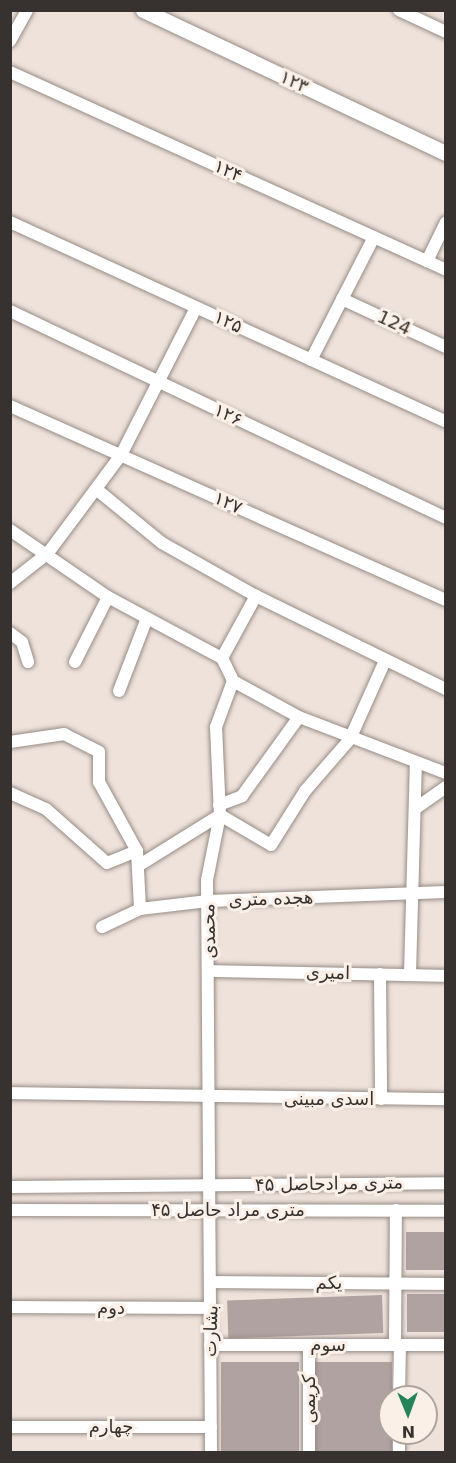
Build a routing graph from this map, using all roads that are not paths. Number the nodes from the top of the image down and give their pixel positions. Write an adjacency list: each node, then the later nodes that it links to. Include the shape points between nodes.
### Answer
1 (27, 10): 5 (street)
2 (143, 10): 7 (main road, ۱۲۳)
3 (399, 10): 4 (street)
4 (446, 32)
5 (10, 41)
6 (10, 72): 10 (street, ۱۲۴)
7 (446, 153)
8 (10, 222): 14 (street, ۱۲۵)
9 (446, 222): 11 (street)
10 (374, 237): 11 (street, ۱۲۴); 13 (street)
11 (427, 261): 12 (street, ۱۲۴)
12 (446, 270)
13 (342, 299): 16 (street, 124); 17 (street)
14 (196, 308): 17 (street, ۱۲۵); 18 (street)
15 (10, 311): 18 (street, ۱۲۶)
16 (446, 347)
17 (311, 360): 20 (street, ۱۲۵)
18 (160, 382): 21 (street); 23 (street, ۱۲۶)
19 (10, 406): 21 (street, ۱۲۷)
20 (446, 422)
21 (121, 455): 22 (street); 29 (street, ۱۲۷)
22 (96, 489): 25 (street); 27 (street, via 162,543)
23 (446, 518)
24 (10, 530): 25 (street)
25 (48, 552): 26 (street); 28 (street)
26 (10, 583)
27 (256, 596): 32 (street); 35 (street)
28 (108, 597): 30 (street); 34 (street)
29 (446, 600)
30 (147, 618): 32 (street); 38 (street)
31 (10, 633): 33 (street, via 22,642)
32 (222, 658): 36 (street)
33 (28, 662)
34 (75, 662)
35 (384, 663): 37 (street); 40 (street)
36 (233, 681): 39 (street); 47 (street, محمدی, via 216,727)
37 (446, 688)
38 (119, 691)
39 (299, 717): 40 (street); 47 (street, via 242,796)
40 (350, 739): 42 (street); 47 (street, via 305,791 271,844)
41 (10, 742): 48 (street, via 64,734 99,752 99,783)
42 (416, 763): 43 (street); 46 (street)
43 (446, 772)
44 (446, 788): 46 (street)
45 (10, 793): 48 (street, via 46,808 107,863)
46 (416, 808): 51 (street)
47 (219, 810): 49 (street); 52 (street, محمدی)
48 (137, 851): 49 (street)
49 (138, 866): 53 (street)
50 (446, 892): 51 (street, هجده متری)
51 (410, 893): 52 (street, هجده متری); 57 (street)
52 (208, 902): 53 (street, هجده متری); 55 (street, محمدی)
53 (140, 909): 54 (street, هجده متری)
54 (102, 927)
55 (210, 971): 56 (street, امیری); 62 (street, محمدی)
56 (380, 974): 57 (street, امیری); 60 (street)
57 (410, 974): 58 (street, امیری)
58 (446, 976)
59 (10, 1093): 62 (street, اسدی مبینی)
60 (381, 1099): 61 (street, اسدی مبینی); 62 (street, اسدی مبینی)
61 (446, 1099)
62 (212, 1100): 64 (street, محمدی)
63 (446, 1183): 64 (street, ۴۵ متری مرادحاصل)
64 (213, 1185): 65 (street, ۴۵ متری مراد حاصل); 67 (street, بشارت)
65 (10, 1187)
66 (10, 1210): 67 (street, ۴۵ متری مراد حاصل)
67 (213, 1210): 68 (street, ۴۵ متری مراد حاصل); 70 (street, بشارت)
68 (396, 1210): 69 (street, ۴۵ متری مراد حاصل); 71 (street)
69 (446, 1211)
70 (213, 1282): 71 (street, یکم); 74 (street, بشارت)
71 (395, 1284): 72 (street, یکم); 77 (street)
72 (446, 1284)
73 (10, 1308): 74 (street, دوم)
74 (212, 1308): 75 (street, بشارت)
75 (210, 1345): 76 (street, سوم); 81 (street, بشارت)
76 (309, 1345): 77 (street, سوم); 83 (street, کریمی)
77 (397, 1345): 78 (street, سوم); 79 (street)
78 (446, 1345)
79 (399, 1385)
80 (10, 1427): 81 (street, چهارم)
81 (211, 1427): 82 (street, بشارت)
82 (211, 1452)
83 (309, 1452)

